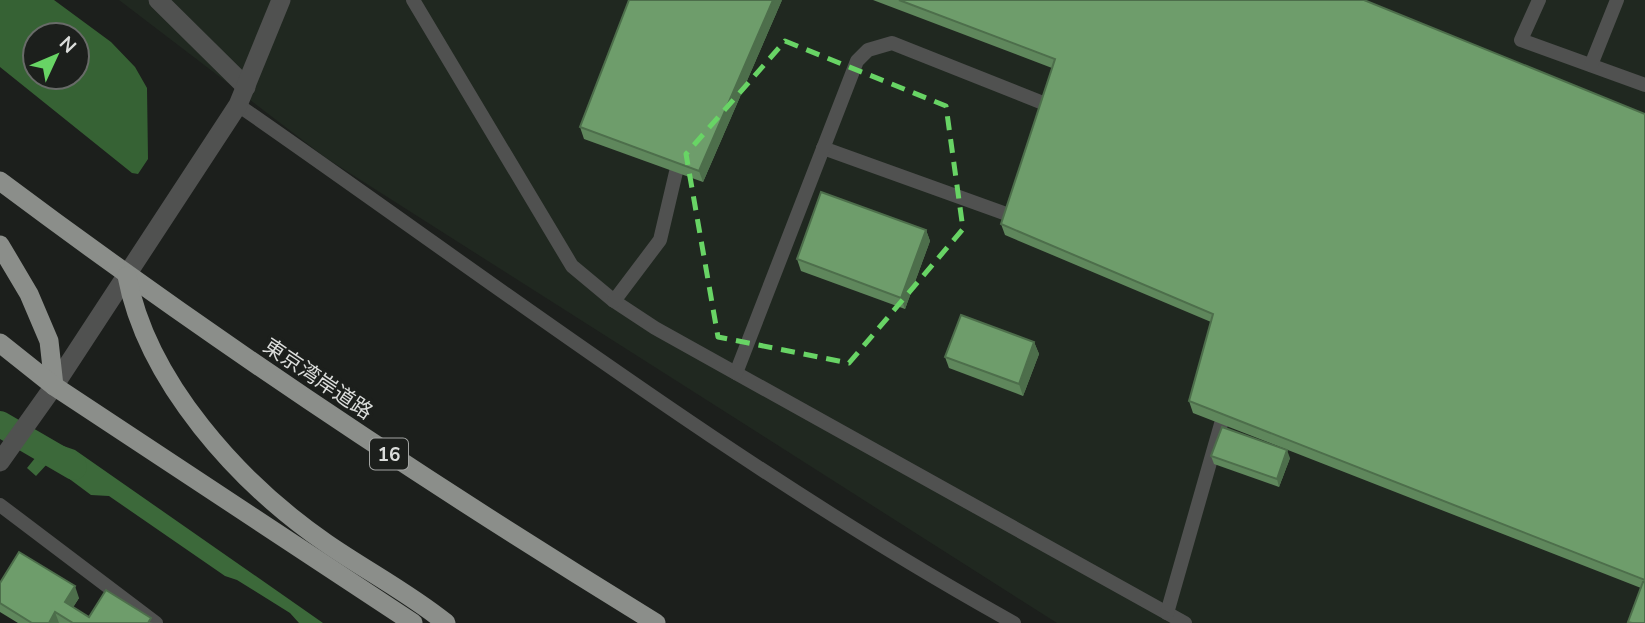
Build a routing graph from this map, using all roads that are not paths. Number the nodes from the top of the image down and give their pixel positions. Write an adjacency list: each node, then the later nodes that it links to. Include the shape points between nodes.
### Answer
1 (158, 0): 8 (street)
2 (281, 0): 8 (street)
3 (413, 0): 17 (lane, via 572,267)
4 (1539, 0): 6 (lane, via 1521,40)
5 (1617, 0): 6 (lane)
6 (1591, 65): 7 (lane)
7 (1645, 85)
8 (246, 87): 10 (street)
9 (1048, 105): 11 (lane, via 892,43 879,45 857,61)
10 (238, 106): 16 (street); 29 (lane, via 732,448)
11 (823, 148): 14 (lane); 19 (lane)
12 (676, 172): 17 (lane, via 660,240)
13 (0, 180): 16 (highway, 東京湾岸道路 / 16)
14 (1012, 216)
15 (0, 245): 20 (highway, via 50,341)
16 (127, 276): 20 (street); 27 (highway, via 132,304 156,359 236,466 303,526); 28 (highway, 東京湾岸道路 / 16, via 415,471)
17 (614, 301): 19 (lane)
18 (0, 343): 20 (highway)
19 (736, 373): 24 (lane)
20 (54, 386): 22 (street); 26 (highway)
21 (1221, 424): 24 (lane)
22 (0, 462)
23 (0, 505): 25 (lane)
24 (1167, 613): 30 (lane)
25 (156, 623)
26 (413, 623)
27 (446, 623)
28 (656, 623)
29 (1014, 623)
30 (1185, 623)

